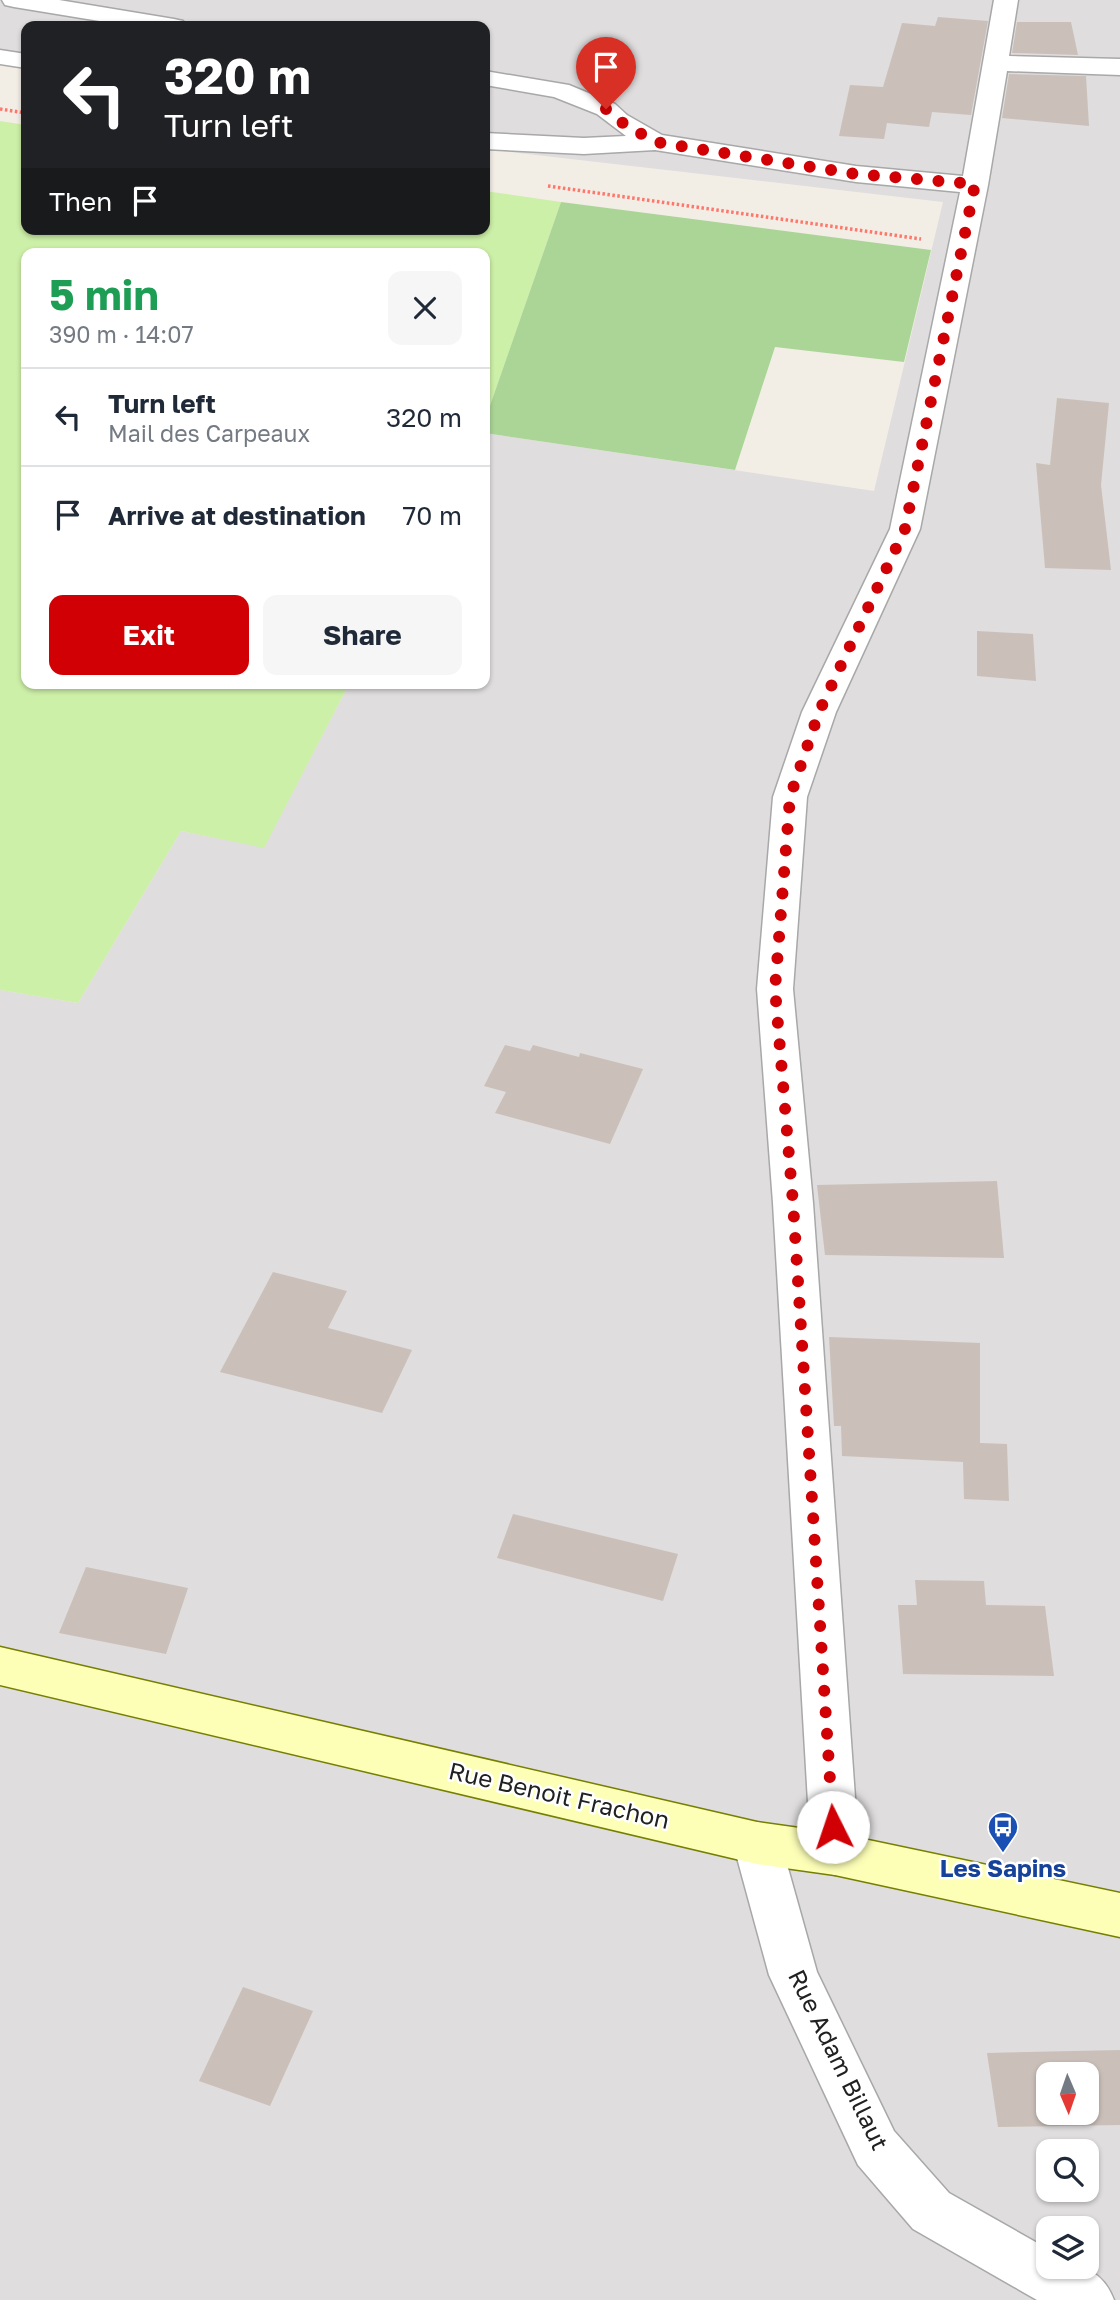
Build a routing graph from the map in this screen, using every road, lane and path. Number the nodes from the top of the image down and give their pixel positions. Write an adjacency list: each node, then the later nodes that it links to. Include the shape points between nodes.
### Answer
1 (13, 0): 4 (street)
2 (166, 0): 5 (street)
3 (1006, 0): 8 (street)
4 (128, 21)
5 (147, 21)
6 (0, 57): 7 (street)
7 (21, 60)
8 (996, 62): 9 (street); 15 (street)
9 (1120, 68)
10 (490, 79): 14 (street, via 560,90 606,109)
11 (0, 109): 12 (path)
12 (21, 112)
13 (490, 141): 14 (street, via 584,146)
14 (655, 142): 15 (street, via 856,174)
15 (975, 184): 17 (street)
16 (538, 185): 17 (path)
17 (962, 245): 20 (street, via 905,529 819,712 790,797 775,989)
18 (0, 1666): 19 (main road, Rue Benoit Frachon)
19 (757, 1843): 20 (main road, Rue Benoit Frachon); 22 (street, Rue Adam Billaut, via 793,1975 877,2148 931,2211)
20 (835, 1854): 21 (main road, Rue Benoit Frachon)
21 (1120, 1915)
22 (1088, 2300)

